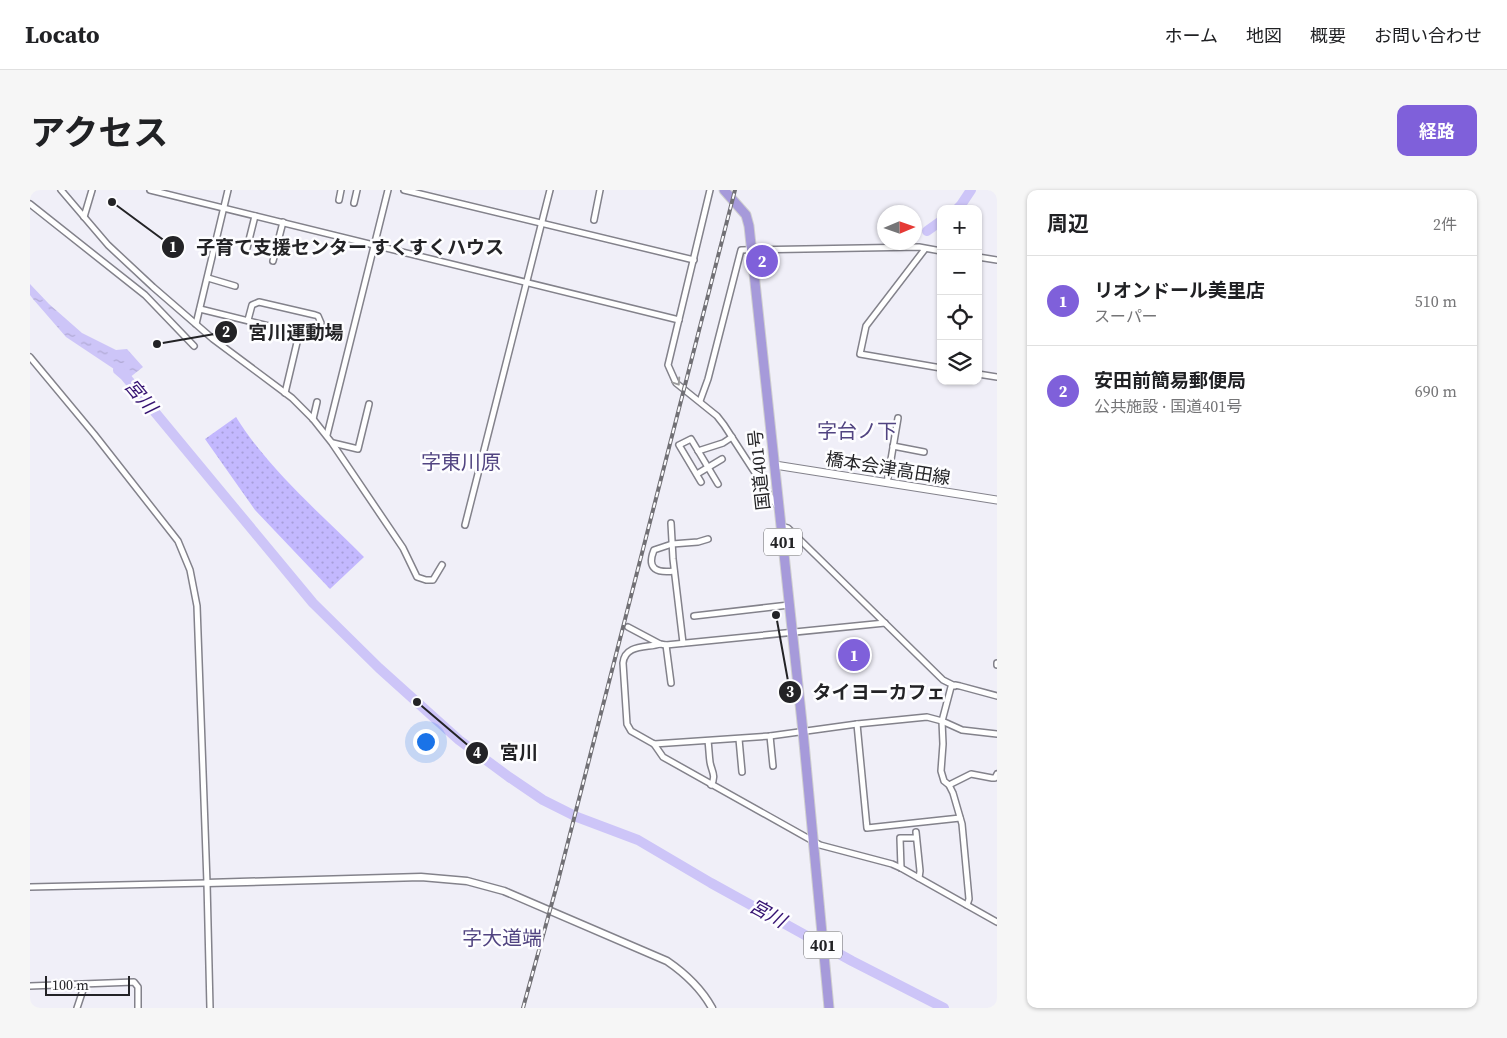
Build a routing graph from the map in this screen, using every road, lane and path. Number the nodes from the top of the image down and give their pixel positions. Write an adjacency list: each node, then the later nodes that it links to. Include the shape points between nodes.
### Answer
1 (61, 190): 18 (street)
2 (92, 190): 18 (street)
3 (150, 190): 16 (street)
4 (228, 190): 16 (street)
5 (341, 190): 13 (street)
6 (357, 190): 14 (street)
7 (388, 190): 22 (street)
8 (404, 190): 21 (street)
9 (550, 190): 21 (street)
10 (600, 190): 19 (street)
11 (710, 190): 29 (street)
12 (724, 190): 24 (highway, 国道401号 / 401, via 748,220)
13 (339, 200)
14 (354, 203)
15 (30, 204): 39 (street, via 145,295)
16 (224, 208): 17 (street); 31 (street)
17 (255, 216): 20 (street); 23 (street)
18 (84, 218): 37 (street, via 122,259)
19 (594, 220)
20 (284, 222): 22 (street); 28 (street)
21 (542, 224): 29 (street); 32 (street)
22 (374, 245): 32 (street); 50 (street)
23 (248, 248)
24 (751, 249): 25 (street); 45 (street, via 740,252); 57 (highway, 国道401号 / 401)
25 (925, 249): 26 (street); 41 (street, via 866,326 860,354)
26 (937, 250)
27 (982, 258): 30 (street)
28 (274, 260)
29 (694, 260): 36 (street)
30 (997, 260)
31 (208, 278): 33 (street); 34 (street)
32 (527, 282): 36 (street); 66 (street)
33 (236, 286)
34 (200, 309): 35 (street); 37 (street)
35 (248, 320): 38 (street); 38 (street, via 252,305 259,302 318,316 321,323 318,338)
36 (679, 320): 45 (street, one-way to 45, via 668,365 676,383)
37 (196, 324): 44 (street)
38 (299, 334): 44 (street)
39 (194, 346)
40 (30, 357): 99 (street, via 178,541 190,570 197,606)
41 (937, 367)
42 (982, 375): 43 (street)
43 (997, 378)
44 (285, 393): 49 (street)
45 (700, 401): 51 (street)
46 (317, 402): 49 (street)
47 (369, 404): 52 (street, via 358,449)
48 (898, 418): 53 (street)
49 (313, 419): 50 (street)
50 (327, 435): 52 (street)
51 (732, 437): 54 (street); 64 (street)
52 (332, 443): 70 (street, via 403,548 418,576 434,580)
53 (893, 446): 55 (street); 61 (street)
54 (698, 451): 58 (street); 59 (street, via 691,439 679,445)
55 (924, 452)
56 (722, 459): 58 (street)
57 (775, 465): 61 (main road, 橋本会津高田線); 64 (highway, 国道401号 / 401)
58 (708, 468): 59 (street); 62 (street)
59 (697, 474): 60 (street)
60 (701, 482)
61 (887, 483): 63 (main road, 橋本会津高田線)
62 (718, 484)
63 (997, 500)
64 (779, 506): 67 (highway, 国道401号 / 401)
65 (670, 523): 69 (street)
66 (466, 525)
67 (781, 526): 72 (highway, 国道401号 / 401); 74 (street, via 788,528)
68 (708, 539): 69 (street)
69 (672, 544): 71 (street); 71 (street, via 654,550 652,555 657,571)
70 (442, 565)
71 (674, 571): 77 (street)
72 (789, 605): 73 (street); 76 (highway, 国道401号 / 401)
73 (694, 616)
74 (885, 623): 76 (street); 80 (street, via 943,680)
75 (628, 628): 78 (street)
76 (792, 633): 77 (street); 84 (highway, 国道401号 / 401)
77 (683, 643): 78 (street)
78 (664, 644): 79 (street); 89 (street, via 634,648 625,656 623,663 627,724 632,731)
79 (671, 683)
80 (954, 686): 81 (street); 82 (street, via 951,687)
81 (997, 696)
82 (942, 721): 83 (street, via 927,717); 85 (street, via 962,730); 94 (street, via 941,771 944,781)
83 (857, 724): 84 (street); 95 (street, via 867,828)
84 (802, 732): 86 (street); 96 (highway, 国道401号 / 401)
85 (997, 734)
86 (770, 736): 87 (street); 90 (street)
87 (740, 739): 88 (street); 91 (street)
88 (708, 741): 89 (street); 93 (street, via 710,765 714,772)
89 (654, 744): 93 (street, via 663,757)
90 (773, 766)
91 (742, 772)
92 (997, 774): 94 (street, via 995,778 971,774)
93 (711, 785): 96 (street)
94 (950, 785): 95 (street)
95 (960, 818): 101 (street)
96 (813, 841): 97 (street); 109 (highway, 国道401号 / 401)
97 (902, 868): 98 (street); 98 (street, via 900,838 916,835)
98 (919, 878): 101 (street)
99 (207, 883): 100 (street); 107 (street); 108 (street, via 421,877 467,881 504,891 666,961 695,983)
100 (30, 888)
101 (967, 905): 102 (street)
102 (997, 922)
103 (85, 984): 104 (street); 105 (street); 106 (street, via 134,982 138,987)
104 (30, 986)
105 (77, 1008)
106 (138, 1008)
107 (210, 1008)
108 (712, 1008)
109 (829, 1008)

